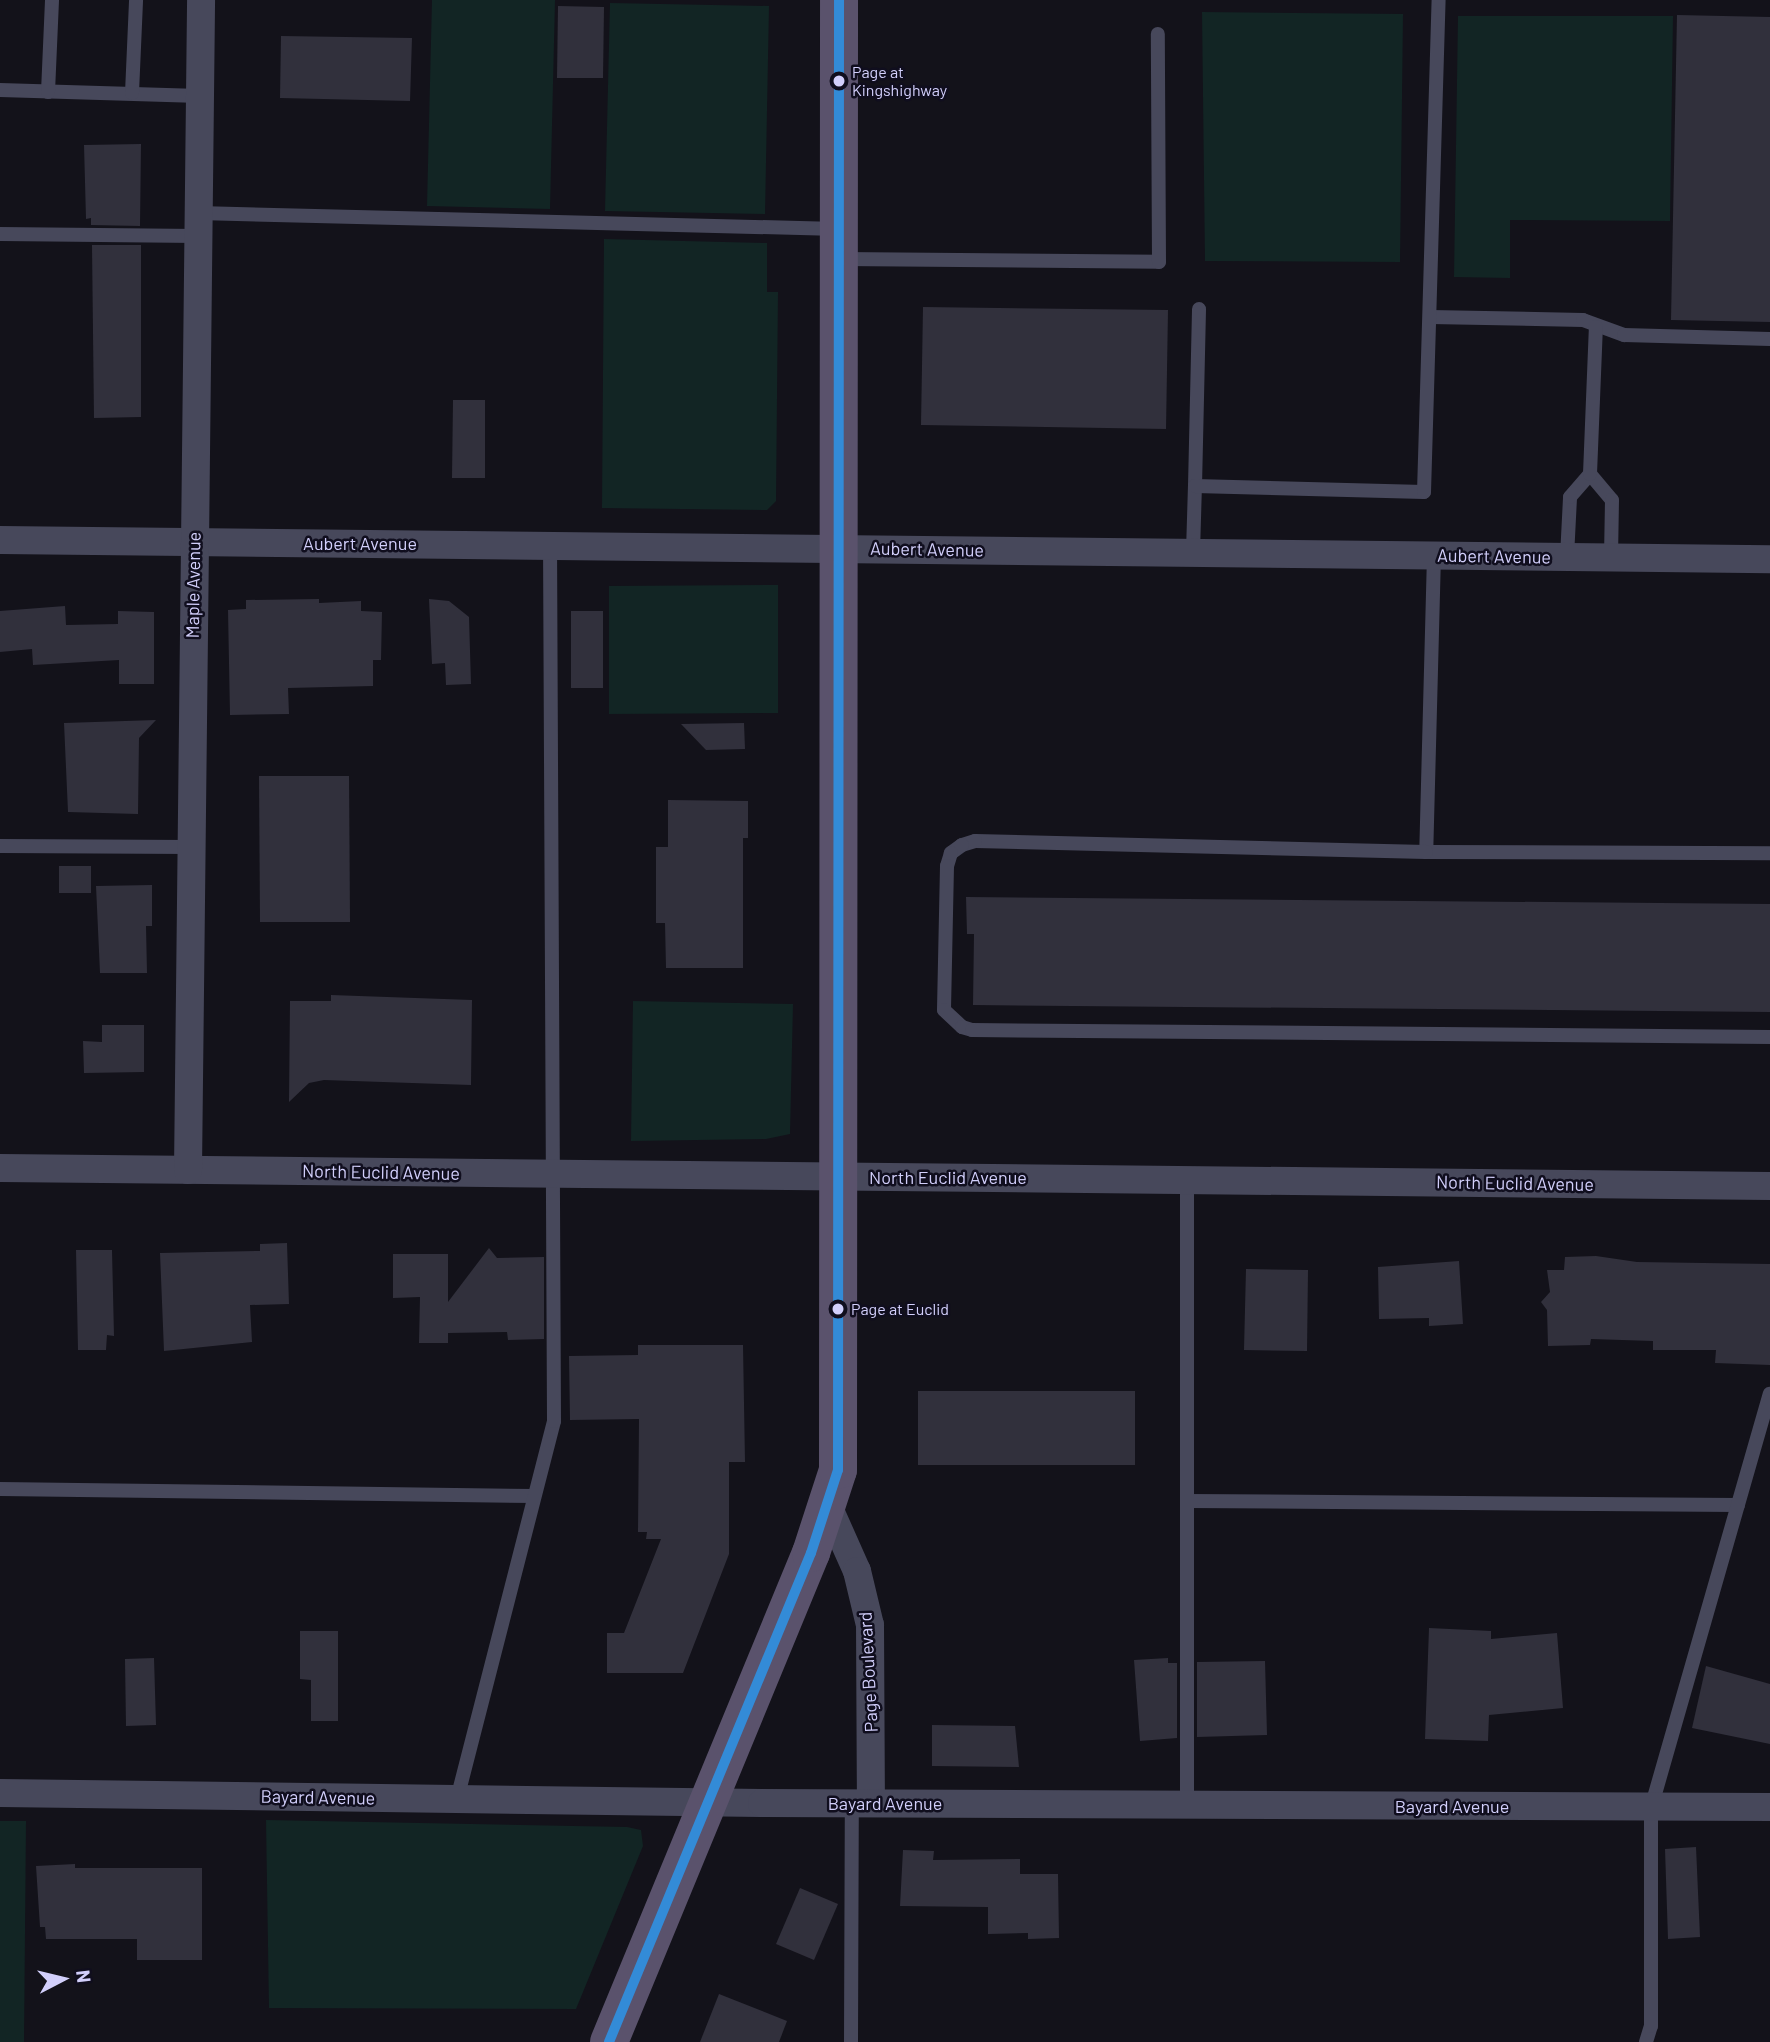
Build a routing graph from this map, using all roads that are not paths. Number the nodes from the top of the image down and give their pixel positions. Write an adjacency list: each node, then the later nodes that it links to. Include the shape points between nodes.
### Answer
1 (52, 0): 8 (lane)
2 (136, 0): 9 (lane)
3 (201, 0): 10 (street, Maple Avenue)
4 (839, 0): 13 (main road)
5 (1439, 0): 15 (lane)
6 (1158, 34): 13 (lane, via 1159,262)
7 (0, 90): 8 (lane)
8 (48, 92): 9 (lane)
9 (132, 93): 10 (lane)
10 (200, 96): 11 (street, Maple Avenue)
11 (198, 224): 12 (lane); 13 (lane); 21 (street, Maple Avenue)
12 (0, 234)
13 (839, 244): 23 (main road)
14 (1199, 309): 19 (lane)
15 (1430, 317): 16 (lane, via 1583,320); 19 (lane, via 1424,492)
16 (1596, 327): 17 (lane, via 1649,336); 18 (lane)
17 (1770, 339)
18 (1590, 474): 26 (lane, via 1570,497); 27 (lane, via 1612,500)
19 (1195, 486): 24 (lane)
20 (0, 540): 21 (street, Aubert Avenue)
21 (193, 543): 22 (street, Aubert Avenue); 30 (street, Maple Avenue)
22 (551, 544): 23 (street, Aubert Avenue); 36 (lane)
23 (840, 547): 24 (street, Aubert Avenue); 37 (main road)
24 (1193, 552): 25 (street, Aubert Avenue)
25 (1434, 555): 26 (street, Aubert Avenue); 31 (lane)
26 (1567, 557): 27 (street, Aubert Avenue)
27 (1611, 557): 28 (street, Aubert Avenue)
28 (1770, 559)
29 (0, 846): 30 (lane)
30 (191, 847): 35 (street, Maple Avenue)
31 (1426, 852): 32 (lane); 33 (lane, via 975,841 962,845 951,853 947,866 944,1010 972,1030)
32 (1770, 853)
33 (1770, 1037)
34 (0, 1168): 35 (street, North Euclid Avenue)
35 (188, 1170): 36 (street, North Euclid Avenue)
36 (552, 1174): 37 (street, North Euclid Avenue); 42 (lane, via 554,1421)
37 (840, 1177): 38 (street, North Euclid Avenue); 45 (main road, via 840,1431 838,1470)
38 (1188, 1180): 39 (street, North Euclid Avenue); 43 (lane)
39 (1770, 1186)
40 (1770, 1394): 44 (lane)
41 (0, 1489): 42 (lane)
42 (534, 1496): 47 (lane)
43 (1187, 1500): 44 (lane); 50 (lane)
44 (1738, 1505): 52 (lane)
45 (828, 1506): 48 (main road); 49 (street, Page Boulevard, via 857,1571 870,1625)
46 (0, 1793): 47 (street, Bayard Avenue)
47 (457, 1799): 48 (street, Bayard Avenue)
48 (708, 1801): 49 (street, Bayard Avenue); 53 (main road)
49 (862, 1803): 50 (street, Bayard Avenue); 54 (lane)
50 (1187, 1804): 52 (street, Bayard Avenue)
51 (1770, 1807): 52 (street, Bayard Avenue)
52 (1651, 1808): 55 (lane, via 1651,2026)
53 (609, 2042)
54 (851, 2042)
55 (1646, 2042)

